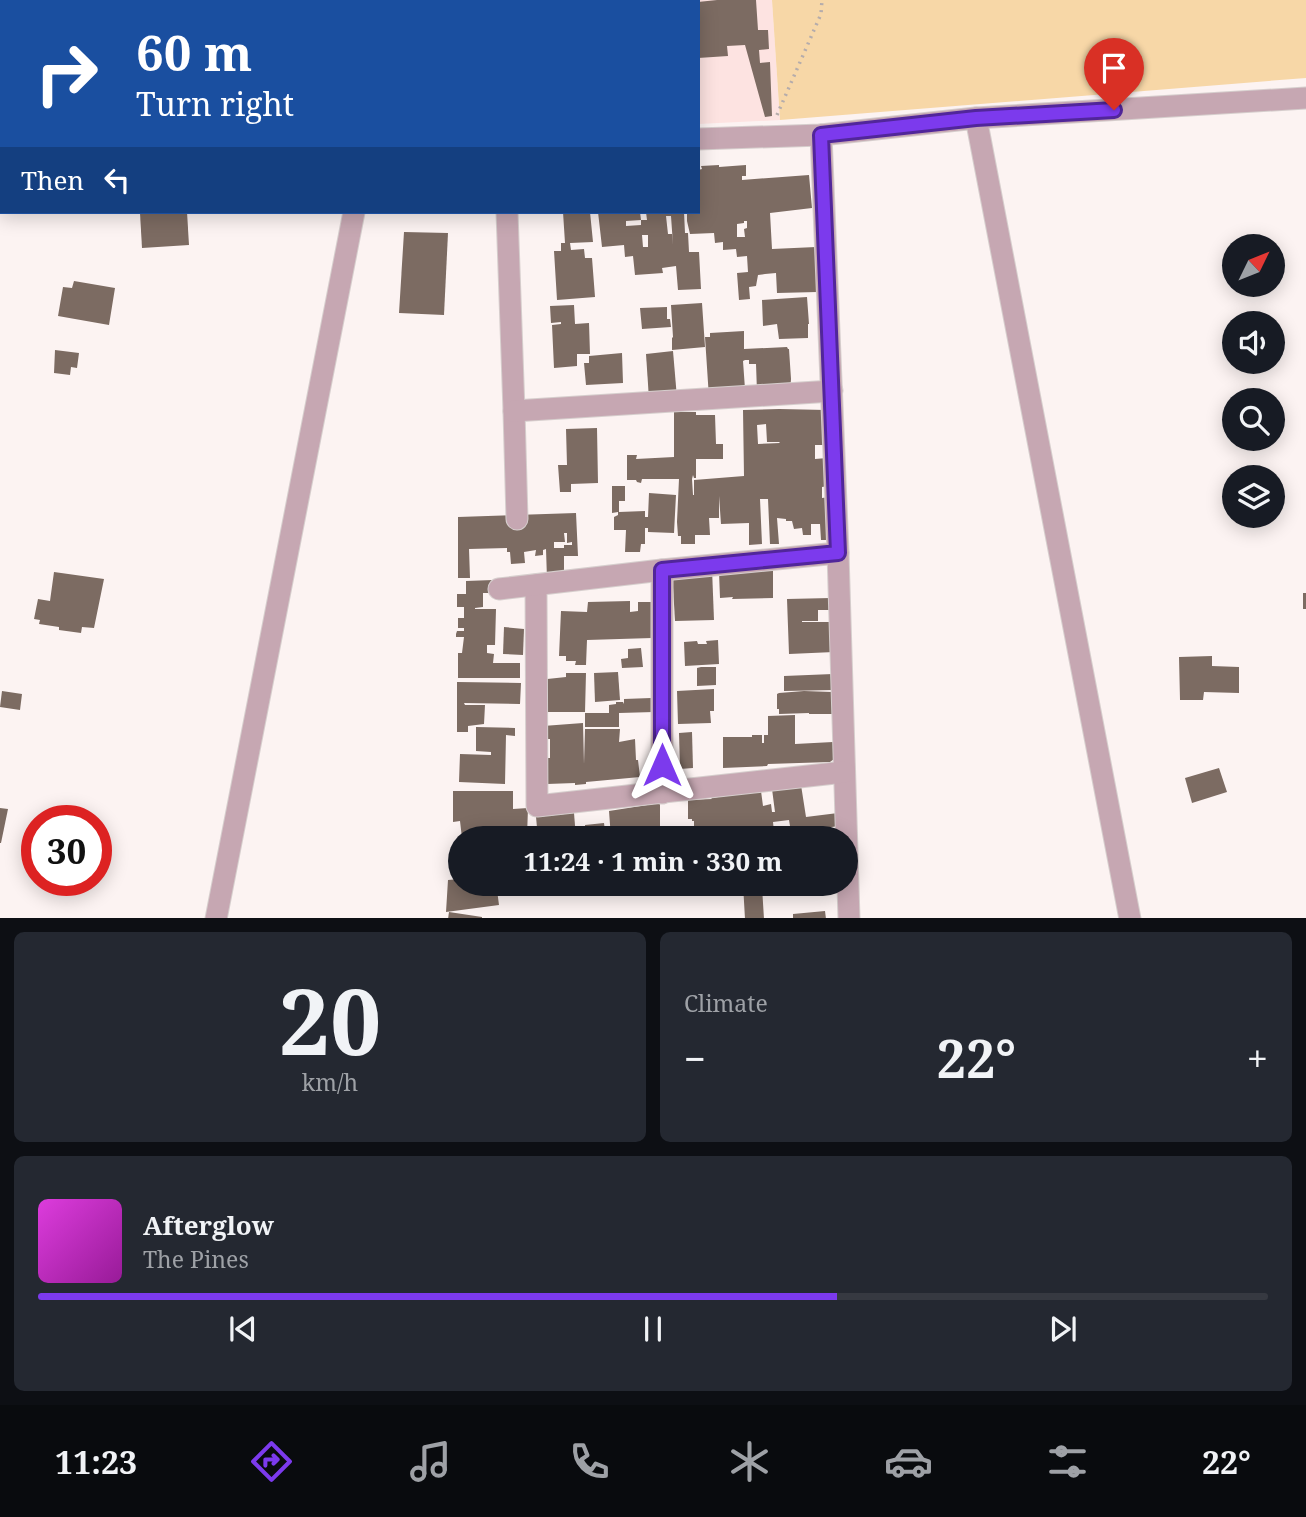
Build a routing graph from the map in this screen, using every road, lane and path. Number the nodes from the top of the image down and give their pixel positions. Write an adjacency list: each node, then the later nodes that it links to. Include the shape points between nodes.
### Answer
1 (822, 0): 5 (path, via 821,14)
2 (1306, 97): 3 (street)
3 (976, 118): 4 (street); 20 (street)
4 (821, 135): 5 (street); 9 (street)
5 (768, 137): 6 (street)
6 (700, 139)
7 (354, 214): 18 (street)
8 (507, 214): 10 (street)
9 (832, 391): 10 (street); 12 (street)
10 (514, 411): 11 (street)
11 (517, 519)
12 (838, 553): 13 (street); 16 (street)
13 (662, 570): 14 (street); 17 (street)
14 (536, 585): 15 (street); 17 (street, via 537,806)
15 (499, 590)
16 (844, 772): 17 (street); 19 (street)
17 (662, 793)
18 (216, 918)
19 (849, 918)
20 (1130, 918)

